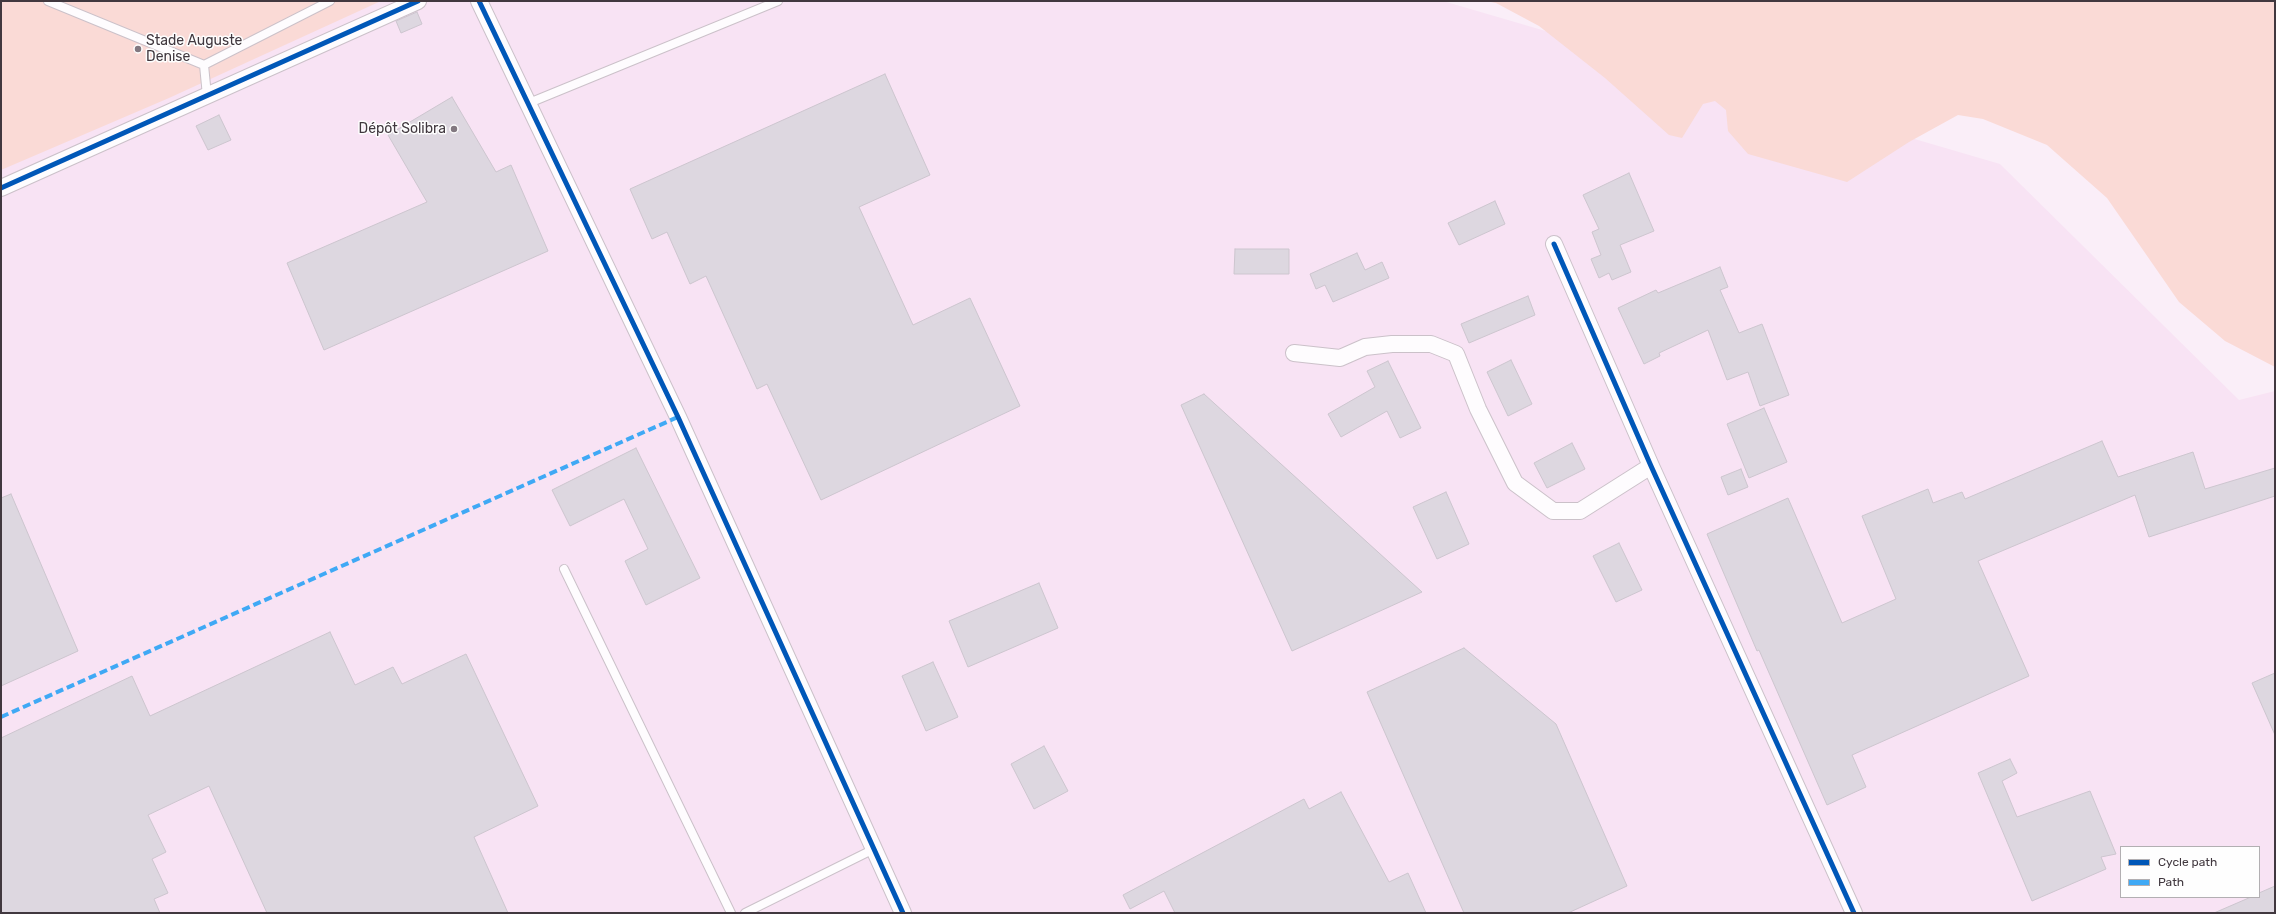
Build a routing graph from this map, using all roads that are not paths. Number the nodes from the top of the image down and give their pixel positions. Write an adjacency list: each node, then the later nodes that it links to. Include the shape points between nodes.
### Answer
1 (48, 1): 6 (lane)
2 (330, 1): 6 (lane)
3 (418, 1): 7 (street)
4 (479, 1): 8 (street)
5 (778, 1): 8 (lane)
6 (204, 65): 7 (lane)
7 (207, 96): 9 (street)
8 (529, 103): 14 (street, via 678,417)
9 (1, 188)
10 (1554, 244): 12 (street)
11 (1294, 353): 12 (street, via 1340,358 1365,347 1430,344 1456,354 1478,409 1515,483 1553,512 1580,511)
12 (1651, 466): 18 (street)
13 (564, 569): 15 (lane)
14 (874, 849): 16 (lane); 17 (street)
15 (731, 913)
16 (745, 913)
17 (903, 913)
18 (1854, 913)

